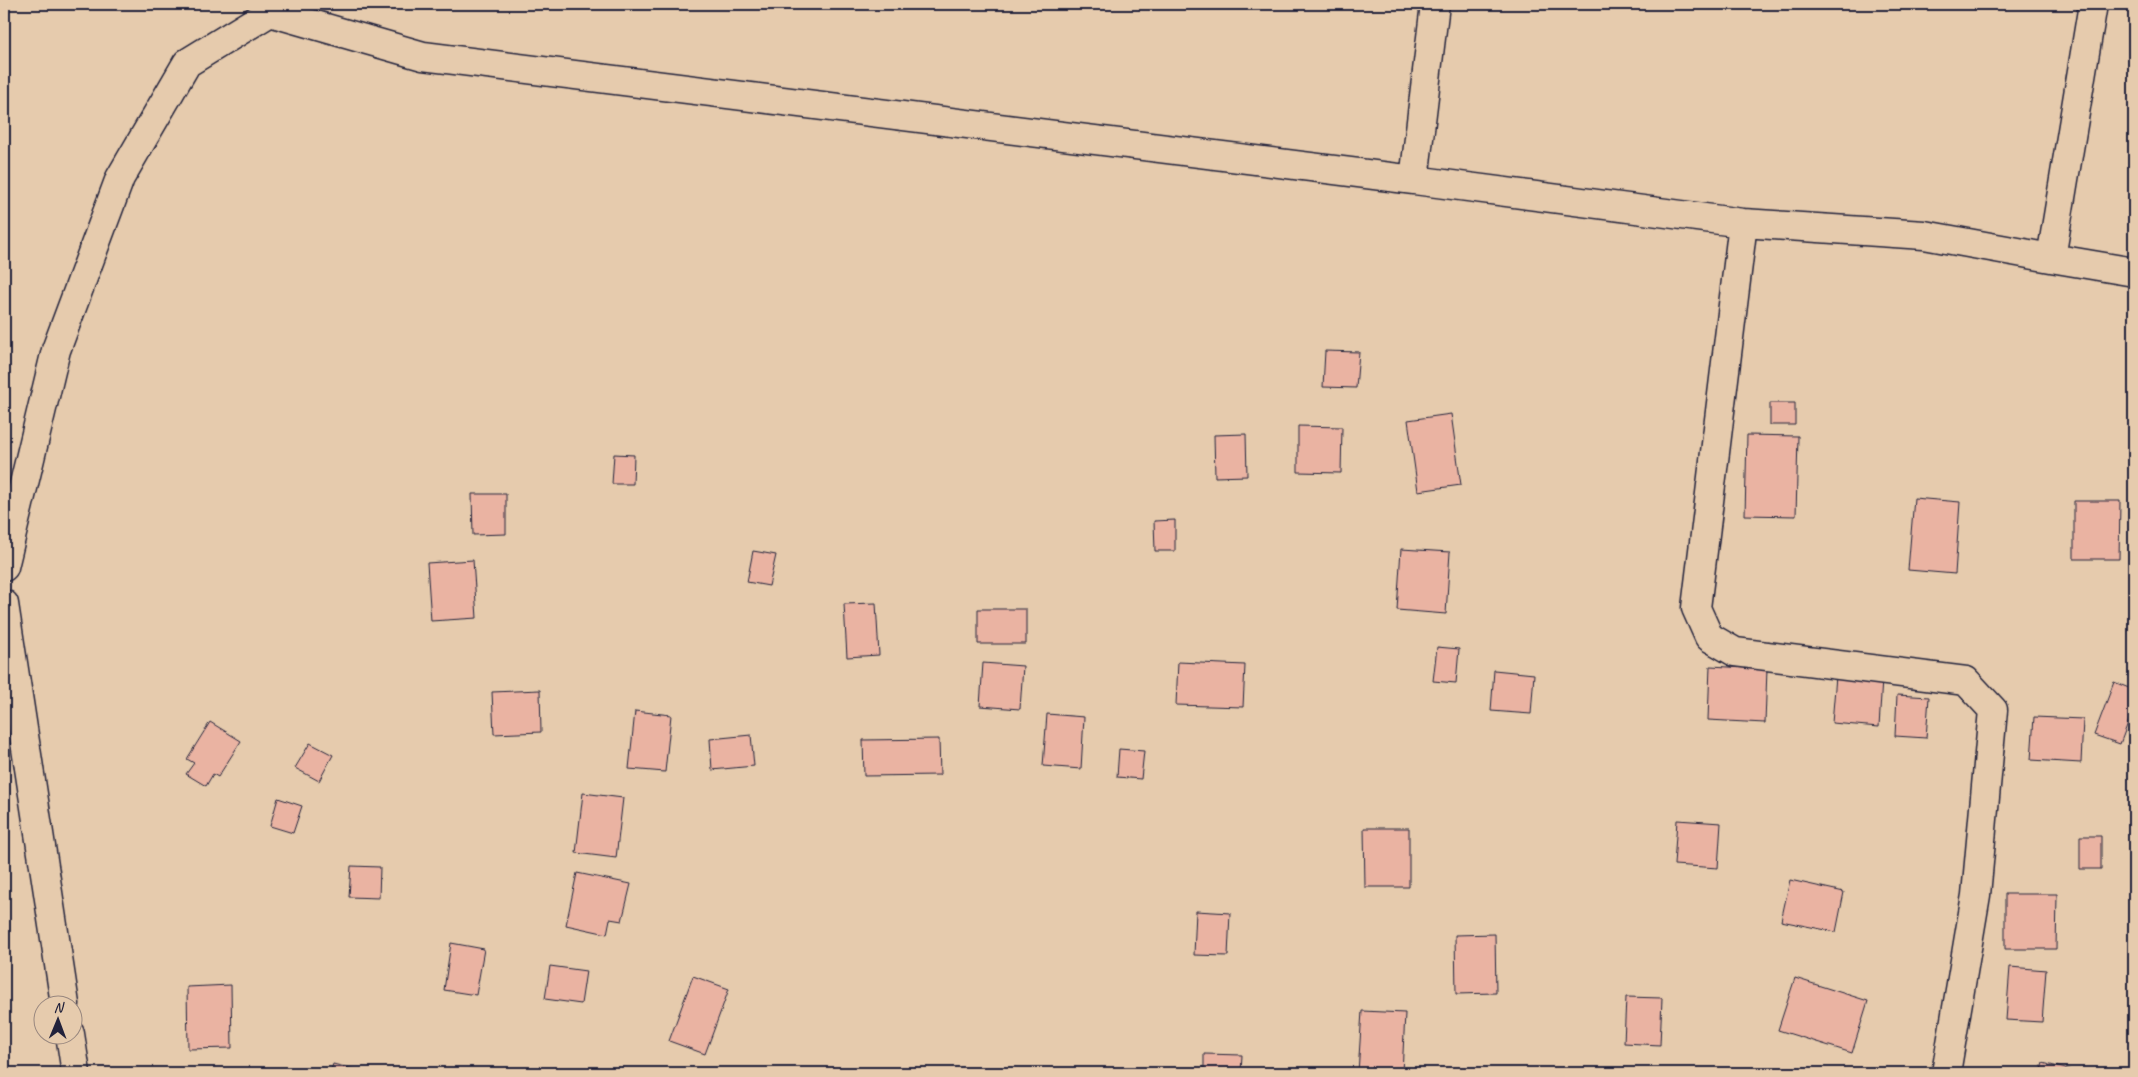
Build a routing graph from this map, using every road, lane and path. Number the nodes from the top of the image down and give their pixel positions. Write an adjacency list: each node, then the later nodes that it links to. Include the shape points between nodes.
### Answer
1 (1435, 4): 4 (street)
2 (2093, 4): 6 (street)
3 (270, 8): 4 (street, via 423,56); 8 (street, via 187,63 120,178 56,350)
4 (1414, 180): 5 (street)
5 (1743, 223): 6 (street, via 1924,235); 14 (street, via 1696,608 1710,637 1735,652 1966,681 1993,710 1976,895)
6 (2051, 258): 7 (street)
7 (2134, 272)
8 (8, 529): 9 (street)
9 (4, 567)
10 (4, 604): 11 (street)
11 (63, 994)
12 (72, 1044): 13 (street)
13 (76, 1073)
14 (1946, 1073)

